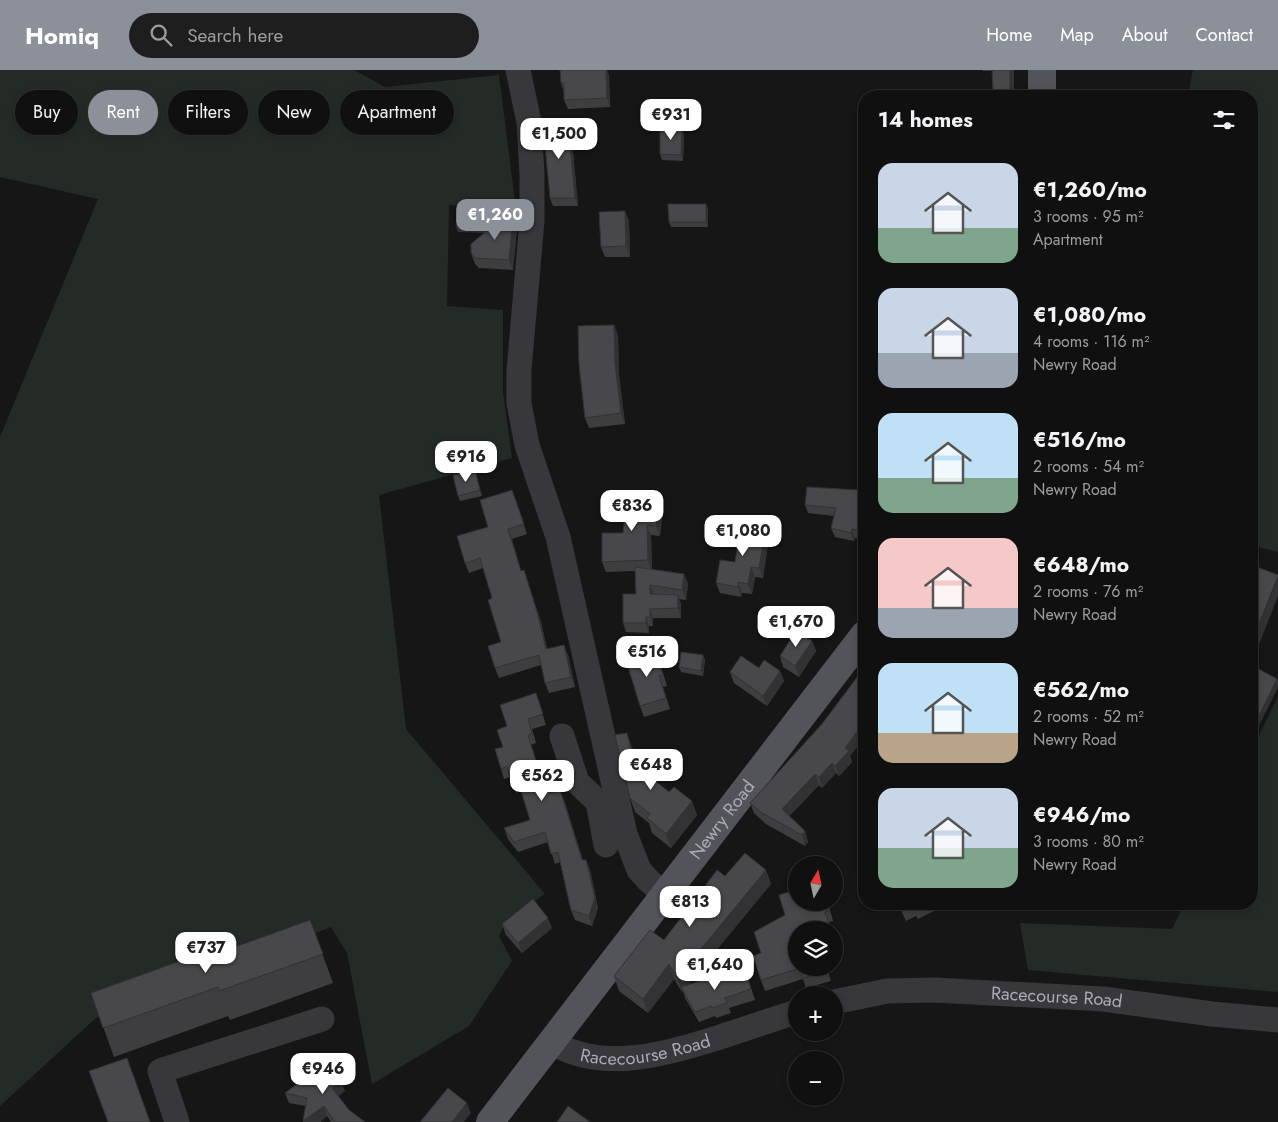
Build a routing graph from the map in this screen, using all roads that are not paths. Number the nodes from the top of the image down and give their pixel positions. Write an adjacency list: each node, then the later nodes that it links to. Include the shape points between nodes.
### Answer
1 (518, 70): 6 (street, via 529,122 532,174 532,221 519,403 527,445 558,537)
2 (1042, 70): 3 (main road)
3 (1042, 90)
4 (858, 644): 9 (main road, Newry Road)
5 (562, 736): 7 (street)
6 (609, 758): 7 (street); 9 (street, via 625,834 640,870)
7 (571, 765): 8 (street, via 577,782 598,802)
8 (606, 844)
9 (665, 895): 14 (main road, Newry Road)
10 (843, 1000): 13 (street, Racecourse Road, via 887,991 935,990 1103,999)
11 (788, 1015): 14 (street, Racecourse Road, via 683,1049 640,1058 581,1054)
12 (322, 1019): 15 (street, via 160,1071)
13 (1278, 1020)
14 (551, 1042): 16 (main road, Newry Road)
15 (177, 1122)
16 (490, 1122)

